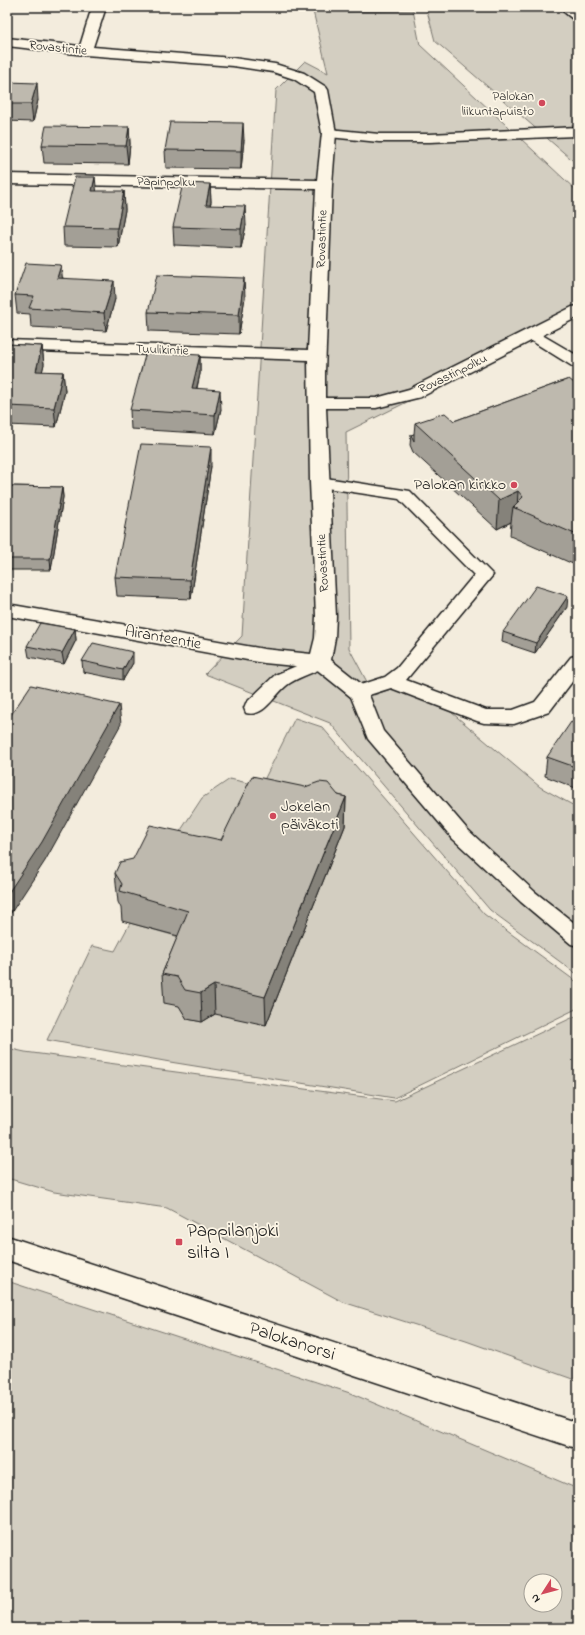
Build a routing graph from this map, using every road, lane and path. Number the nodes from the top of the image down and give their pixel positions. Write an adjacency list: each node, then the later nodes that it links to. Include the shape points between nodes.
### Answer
1 (99, 7): 5 (street)
2 (564, 7): 3 (lane)
3 (578, 17)
4 (7, 42): 5 (street, Rovastintie)
5 (86, 51): 7 (street, Rovastintie, via 233,62 276,68 299,76 321,90)
6 (578, 131): 7 (lane, via 430,138 379,138)
7 (329, 133): 9 (street, Rovastintie)
8 (7, 179): 9 (street, Papinpolku)
9 (324, 186): 13 (street, Rovastintie)
10 (578, 311): 11 (street, Rovastinpolku)
11 (532, 335): 14 (lane); 15 (street, Rovastinpolku, via 415,393 376,403)
12 (7, 345): 13 (street, Tuulikintie)
13 (317, 355): 15 (street, Rovastintie)
14 (578, 363)
15 (318, 403): 16 (street, Rovastintie)
16 (319, 482): 19 (street, Rovastintie, via 326,616); 20 (lane, via 404,495 484,575 404,672)
17 (7, 610): 19 (street, Airanteentie, via 264,656)
18 (578, 661): 20 (lane, via 542,707 514,717 484,716)
19 (320, 662): 21 (street); 22 (lane, via 282,679)
20 (392, 681): 21 (lane)
21 (358, 692): 23 (lane, via 375,734 460,834 528,897)
22 (253, 708)
23 (578, 938)
24 (7, 1248): 25 (street, Palokanorsi)
25 (578, 1436)

